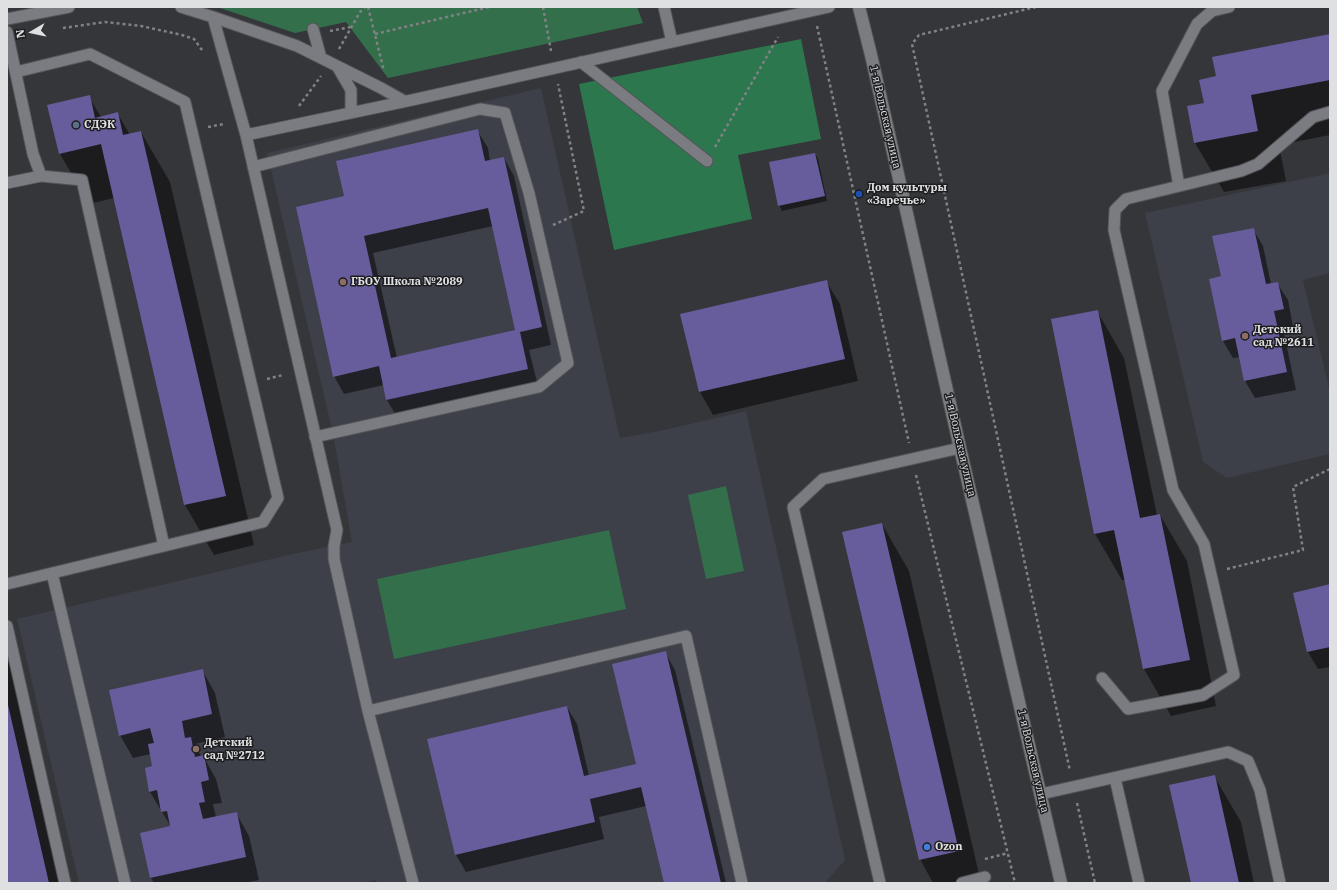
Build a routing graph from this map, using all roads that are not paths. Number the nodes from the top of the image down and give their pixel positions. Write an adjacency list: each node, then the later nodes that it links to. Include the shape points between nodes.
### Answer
1 (69, 7): 8 (lane)
2 (181, 7): 7 (lane)
3 (664, 7): 11 (lane)
4 (829, 7): 11 (lane)
5 (859, 7): 25 (street, 1-я Вольская улица)
6 (1229, 7): 23 (lane, via 1212,11 1197,24 1162,91)
7 (213, 16): 12 (lane, via 297,46); 18 (lane)
8 (7, 19)
9 (313, 29): 12 (lane)
10 (7, 32): 14 (lane)
11 (672, 42): 13 (lane)
12 (330, 62): 15 (lane); 17 (lane, via 350,90)
13 (581, 62): 15 (lane); 19 (lane)
14 (16, 72): 21 (lane, via 33,154); 26 (lane, via 90,54 185,102 278,498 263,522)
15 (404, 101): 17 (lane)
16 (1330, 112): 23 (lane, via 1313,117 1258,164 1241,171)
17 (351, 113): 18 (lane)
18 (246, 135): 20 (lane)
19 (707, 161)
20 (253, 167): 24 (lane); 24 (lane, via 480,109 504,113 528,193 568,362 539,387)
21 (41, 176): 22 (lane); 26 (lane, via 82,180)
22 (7, 183)
23 (1179, 186): 30 (lane, via 1126,199 1116,210 1114,230 1173,490 1204,544 1234,675 1203,695 1128,709)
24 (315, 437): 31 (lane, via 337,530 334,560)
25 (960, 448): 33 (street, 1-я Вольская улица); 39 (lane, via 823,479 793,507)
26 (164, 546): 27 (lane)
27 (52, 573): 28 (lane); 36 (lane)
28 (7, 584)
29 (7, 626): 35 (lane)
30 (1102, 678)
31 (368, 711): 37 (lane); 38 (lane, via 686,636)
32 (1115, 778): 33 (lane); 42 (lane); 43 (lane, via 1228,752 1248,761 1260,790)
33 (1041, 794): 41 (street, 1-я Вольская улица)
34 (985, 878): 40 (lane)
35 (65, 883)
36 (125, 883)
37 (413, 883)
38 (742, 883)
39 (880, 883)
40 (962, 883)
41 (1061, 883)
42 (1140, 883)
43 (1280, 883)

